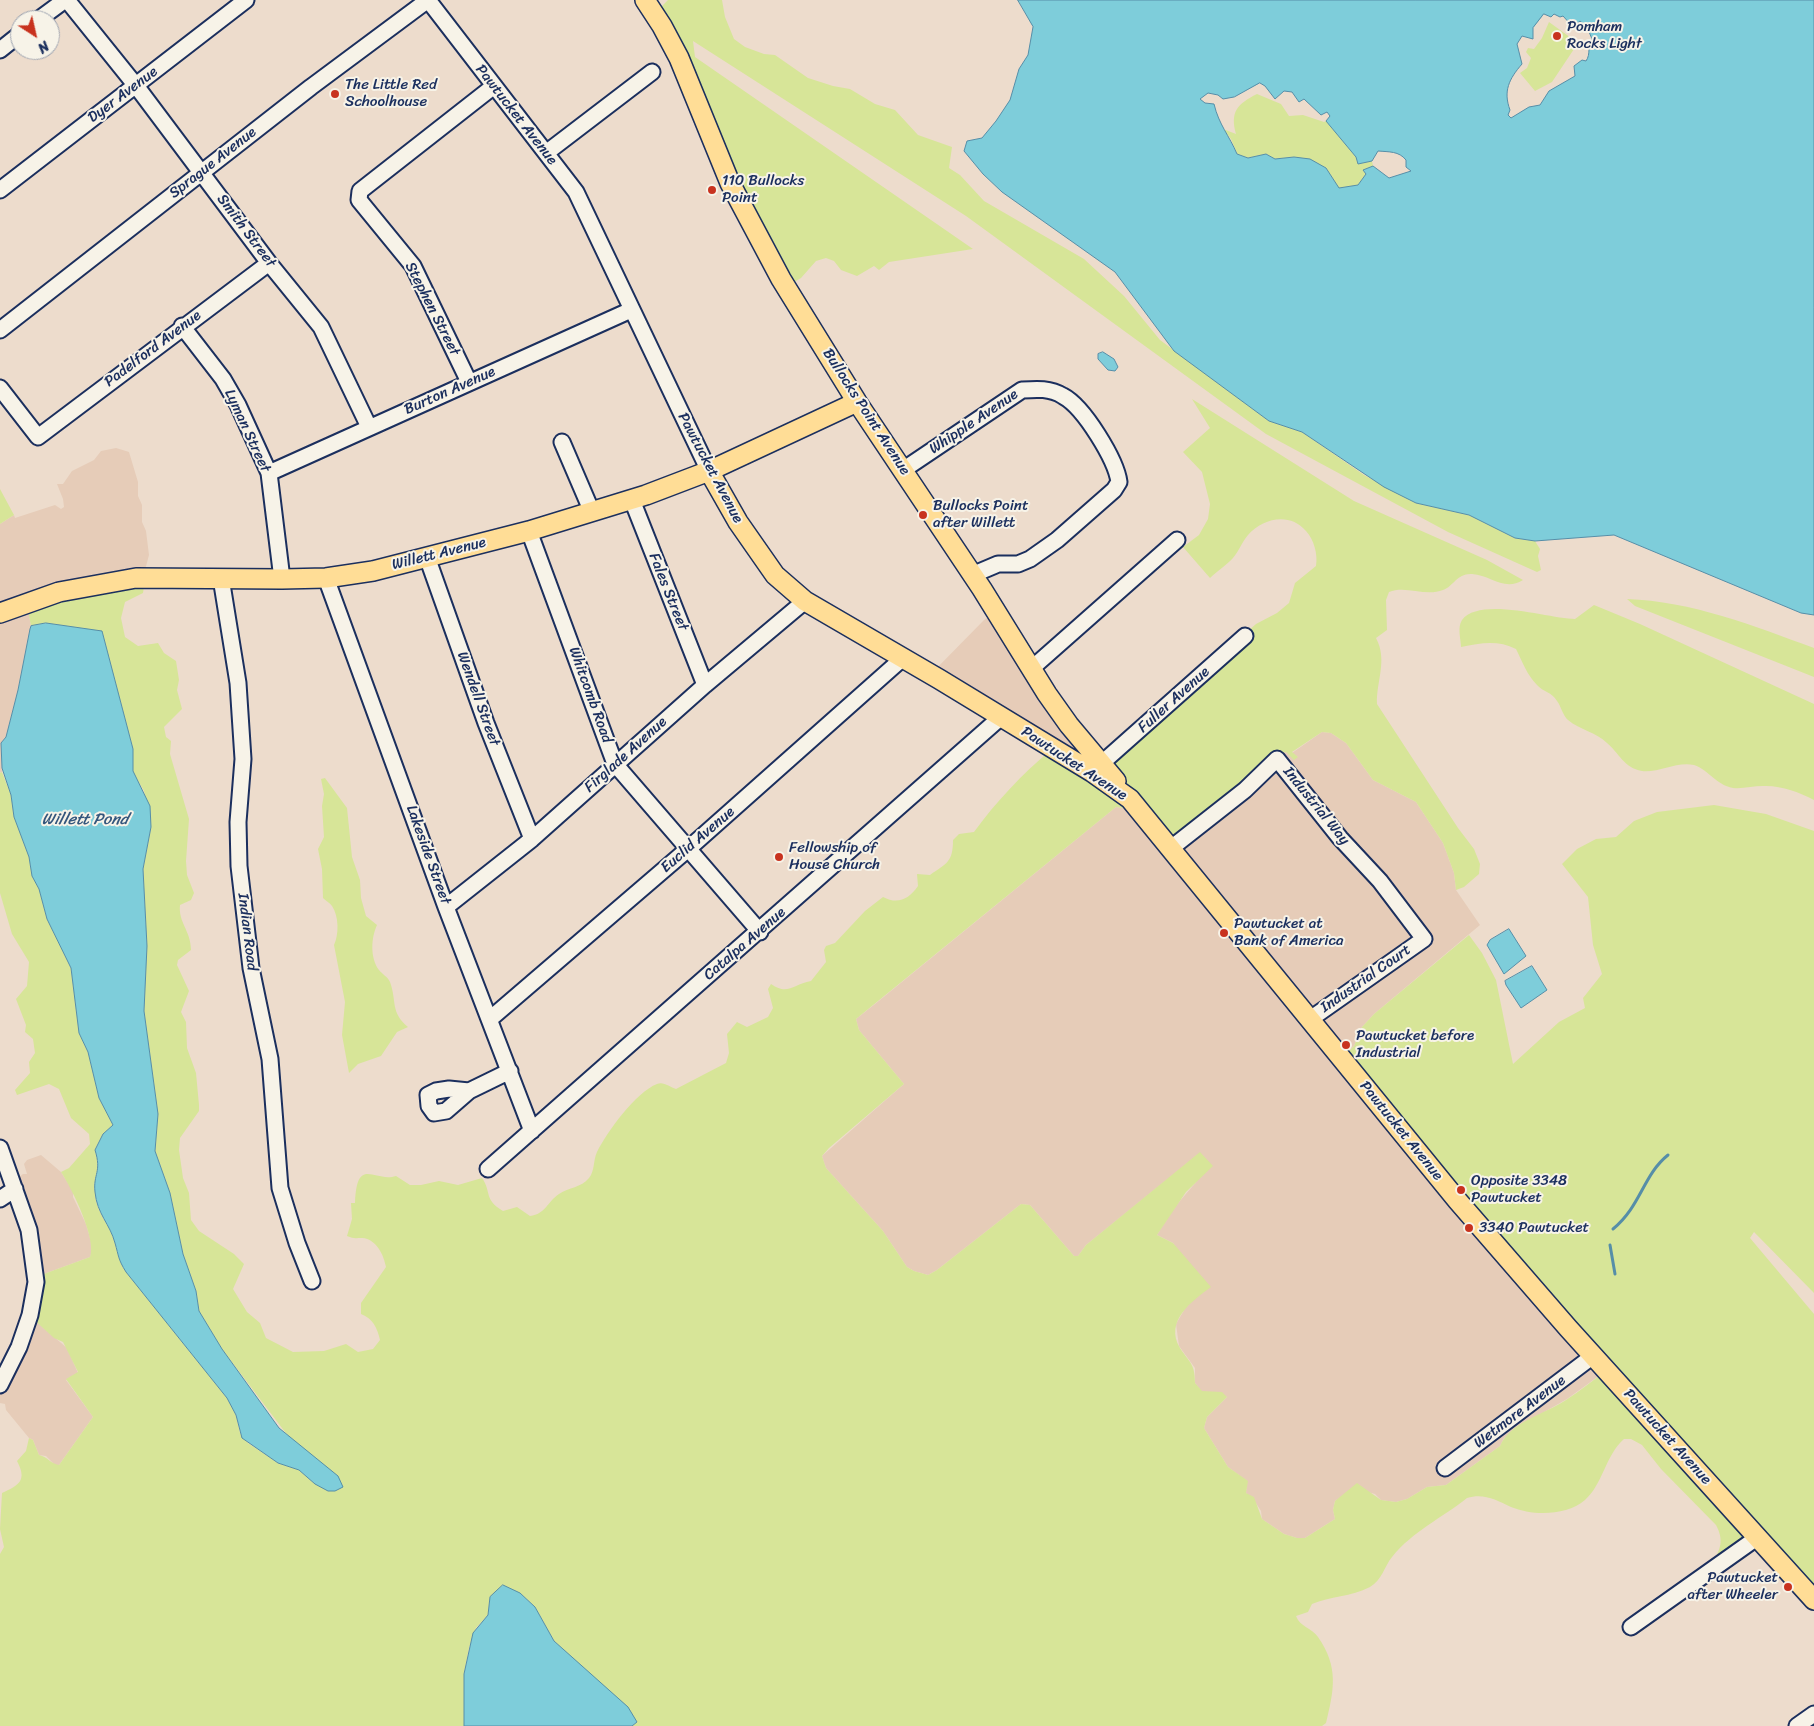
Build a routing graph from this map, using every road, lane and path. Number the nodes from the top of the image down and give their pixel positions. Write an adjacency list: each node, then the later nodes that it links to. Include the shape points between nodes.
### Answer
1 (66, 0): 5 (street); 10 (street, Smith Street)
2 (246, 0): 10 (street, Dyer Avenue)
3 (428, 0): 9 (street, Pawtucket Avenue); 12 (street, Sprague Avenue)
4 (644, 0): 20 (main road, Bullocks Point Avenue, via 682,64 730,183 760,243)
5 (52, 10)
6 (10, 42): 7 (street)
7 (0, 50)
8 (652, 72): 11 (street)
9 (494, 86): 11 (street, Pawtucket Avenue); 18 (street, Stephen Street, via 360,191 359,200 413,266)
10 (137, 87): 12 (street, Smith Street); 13 (street, Dyer Avenue)
11 (546, 154): 15 (street, Pawtucket Avenue, via 576,192)
12 (201, 172): 14 (street, Smith Street); 17 (street, Sprague Avenue)
13 (0, 190)
14 (269, 262): 16 (street, Padelford Avenue); 21 (street, Smith Street, via 321,327)
15 (631, 310): 18 (street, Burton Avenue); 24 (street, Pawtucket Avenue)
16 (182, 326): 19 (street, Padelford Avenue, via 38,436); 25 (street, Lyman Street, via 223,379)
17 (0, 330)
18 (469, 382): 21 (street, Burton Avenue)
19 (0, 388)
20 (857, 402): 23 (main road, Bullocks Point Avenue); 24 (main road, Willett Avenue)
21 (369, 427): 25 (street, Burton Avenue)
22 (562, 442): 27 (street)
23 (903, 470): 31 (main road, Bullocks Point Avenue); 31 (street, Whipple Avenue, via 1022,390 1042,389 1065,397 1074,403 1095,433 1117,472 1119,482 1114,490 1030,559 1018,564 998,564)
24 (709, 471): 26 (main road, Willett Avenue); 35 (main road, Pawtucket Avenue, via 730,510 775,575)
25 (269, 473): 34 (street, Lyman Street)
26 (632, 500): 27 (main road, Willett Avenue); 40 (street, Fales Street)
27 (592, 512): 28 (main road, Willett Avenue)
28 (529, 531): 30 (main road, Willett Avenue); 44 (street, Whitcomb Road)
29 (1177, 540): 39 (street)
30 (427, 557): 33 (main road, Willett Avenue, via 372,571); 47 (street, Wendell Street, via 486,723)
31 (972, 576): 39 (main road, Bullocks Point Avenue)
32 (221, 578): 34 (main road, Willett Avenue); 36 (main road, Willett Avenue, via 115,581 59,592); 62 (street, Indian Road, via 238,683 243,759 238,822 239,866 251,968 270,1059 280,1188)
33 (326, 578): 34 (main road, Willett Avenue); 50 (street, Lakeside Street)
34 (282, 579)
35 (805, 601): 38 (main road, Pawtucket Avenue); 40 (street, Firglade Avenue)
36 (0, 613)
37 (1245, 636): 45 (street, Fuller Avenue)
38 (902, 658): 41 (main road, Pawtucket Avenue); 48 (street, Euclid Avenue)
39 (1031, 669): 42 (main road, Bullocks Point Avenue)
40 (705, 685): 44 (street, Firglade Avenue)
41 (1001, 717): 43 (main road, Pawtucket Avenue); 51 (street, Catalpa Avenue)
42 (1069, 725): 43 (main road); 45 (main road, Bullocks Point Avenue)
43 (1048, 746): 45 (main road, Pawtucket Avenue)
44 (615, 764): 47 (street, Firglade Avenue); 48 (street, Whitcomb Road)
45 (1097, 767): 46 (main road, Bullocks Point Avenue)
46 (1130, 799): 49 (main road, Pawtucket Avenue)
47 (532, 839): 50 (street, Firglade Avenue)
48 (688, 849): 51 (street, Whitcomb Road); 53 (street, Euclid Avenue)
49 (1170, 849): 52 (street, Industrial Way, via 1246,790 1277,759 1340,838 1380,881); 54 (main road, Pawtucket Avenue)
50 (446, 907): 53 (street, Lakeside Street)
51 (760, 932): 57 (street, Catalpa Avenue)
52 (1424, 939): 54 (street, Industrial Court)
53 (490, 1019): 55 (street, Lakeside Street)
54 (1309, 1020): 63 (main road, Pawtucket Avenue, via 1457,1200)
55 (510, 1072): 56 (street); 57 (street, Lakeside Street)
56 (469, 1091)
57 (532, 1131): 59 (street, Catalpa Avenue)
58 (0, 1148): 60 (street)
59 (488, 1170)
60 (15, 1189): 61 (street); 64 (street, via 29,1230 36,1282 19,1347)
61 (0, 1199)
62 (312, 1281)
63 (1593, 1356): 65 (street, Wetmore Avenue); 66 (main road, Pawtucket Avenue)
64 (0, 1384)
65 (1445, 1468)
66 (1758, 1537): 67 (main road, Pawtucket Avenue); 68 (street)
67 (1814, 1600)
68 (1632, 1626)
69 (1814, 1714): 70 (street)
70 (1797, 1726)

